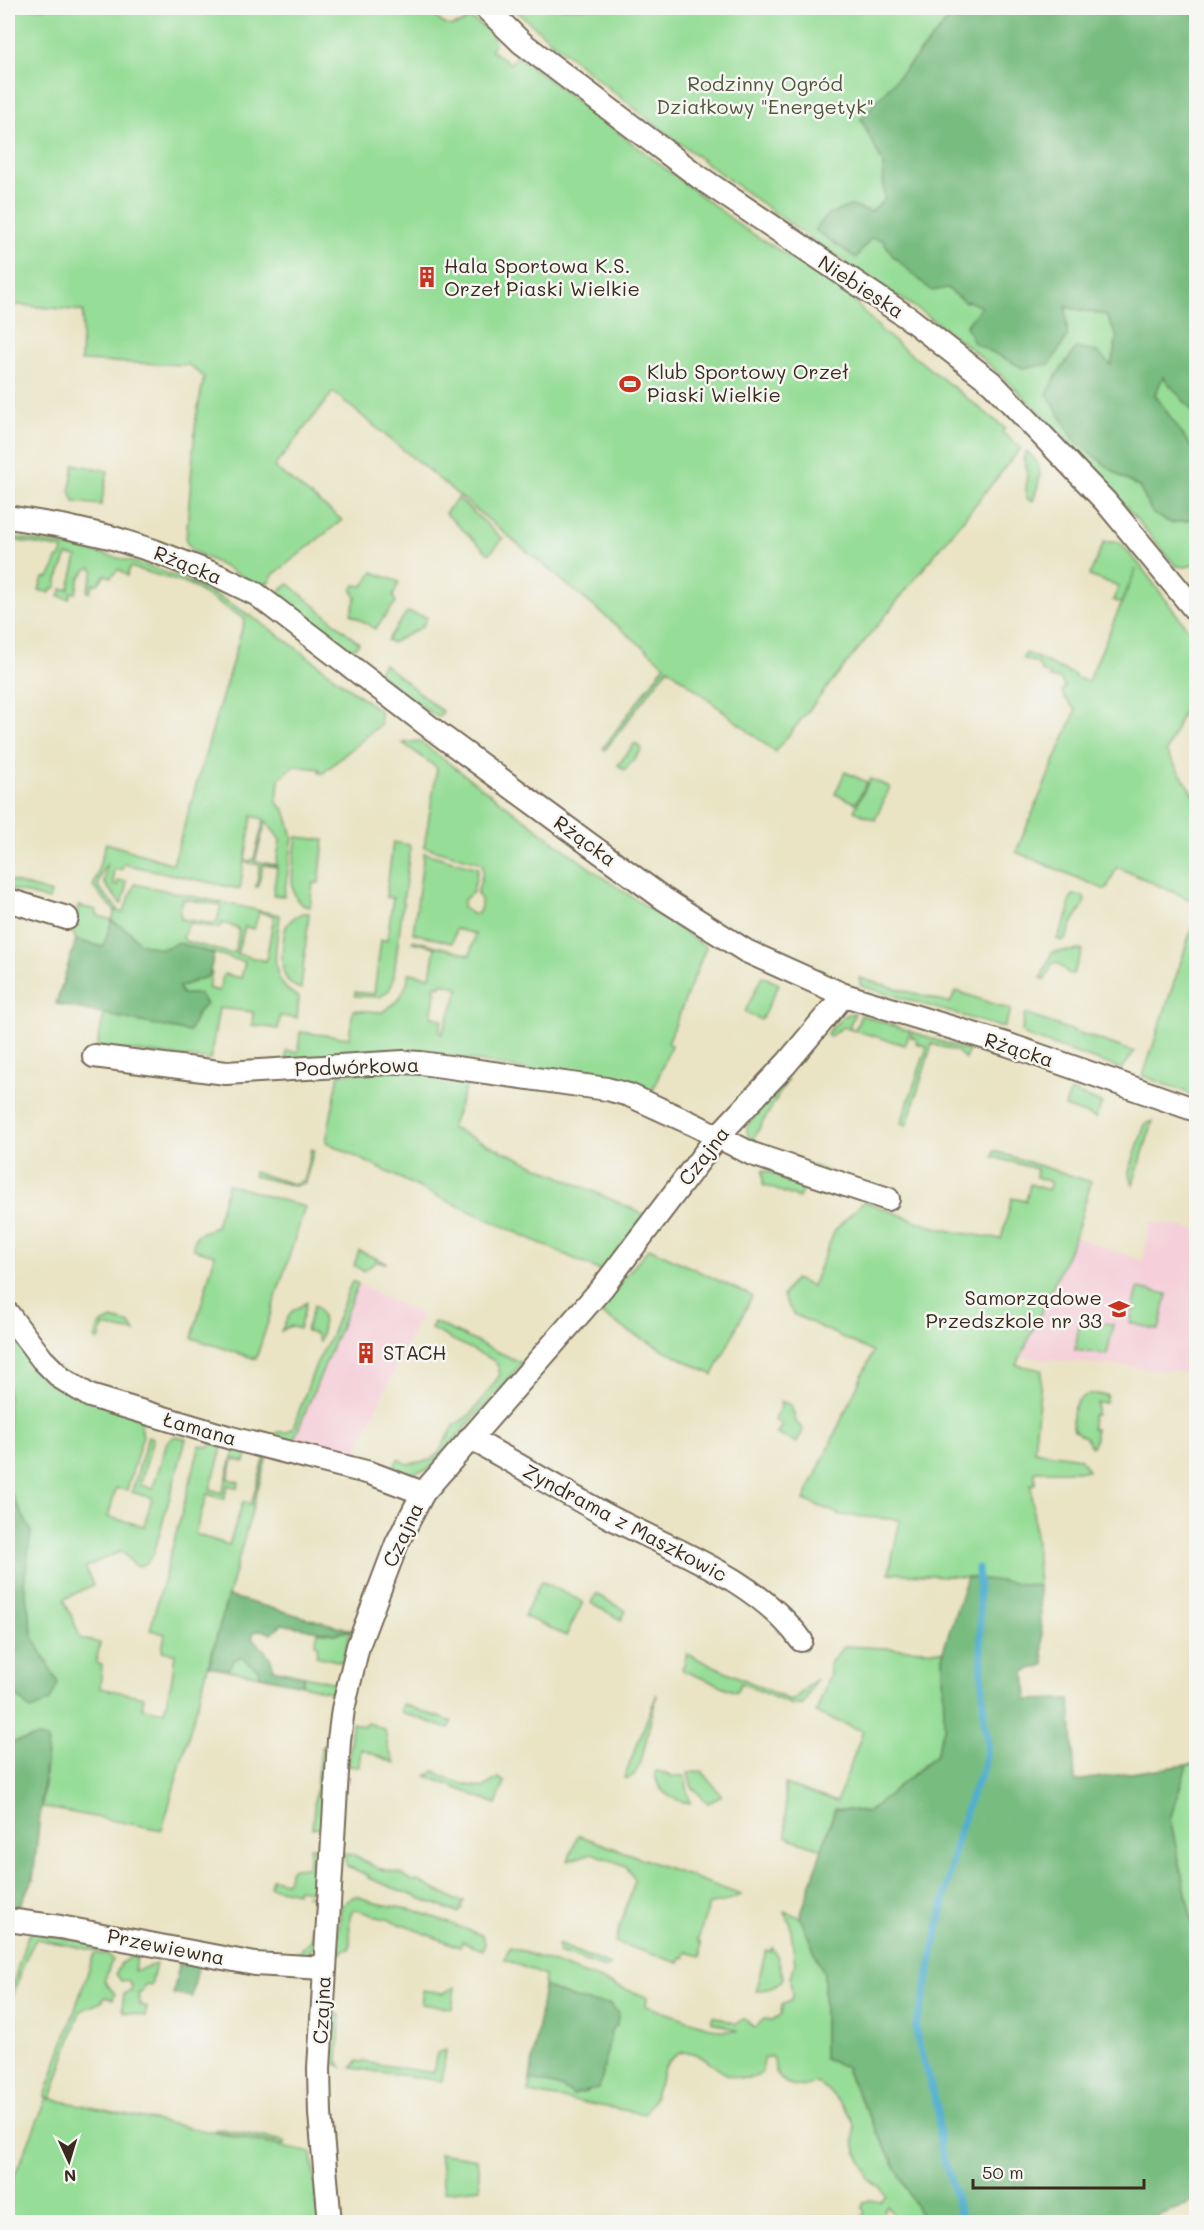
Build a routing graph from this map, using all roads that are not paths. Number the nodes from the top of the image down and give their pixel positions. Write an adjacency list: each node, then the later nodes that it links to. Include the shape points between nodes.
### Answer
1 (486, 8): 3 (street, Niebieska, via 522,43 708,183 910,319 992,383 1105,501)
2 (8, 518): 6 (street, Rżącka, via 62,526 143,547 256,594 664,899 746,951)
3 (1195, 606)
4 (8, 900): 5 (street)
5 (67, 918)
6 (844, 995): 8 (street, Rżącka, via 1006,1044); 9 (street, Czajna)
7 (94, 1056): 9 (street, Podwórkowa, via 226,1073 421,1063 607,1089 650,1103)
8 (1197, 1110)
9 (718, 1136): 10 (street, Podwórkowa, via 752,1154); 12 (street, Czajna, via 602,1287)
10 (888, 1199)
11 (8, 1314): 13 (street, Łamana, via 60,1378 90,1396 219,1435 370,1473)
12 (470, 1438): 13 (street, Czajna); 14 (street, Zyndrama z Maszkowic, via 607,1515 711,1566 775,1610)
13 (423, 1493): 16 (street, Czajna, via 374,1600 345,1699)
14 (801, 1640)
15 (8, 1920): 16 (street, Przewiewna, via 255,1964)
16 (324, 1968): 17 (street, Czajna, via 319,2085)
17 (330, 2223)

